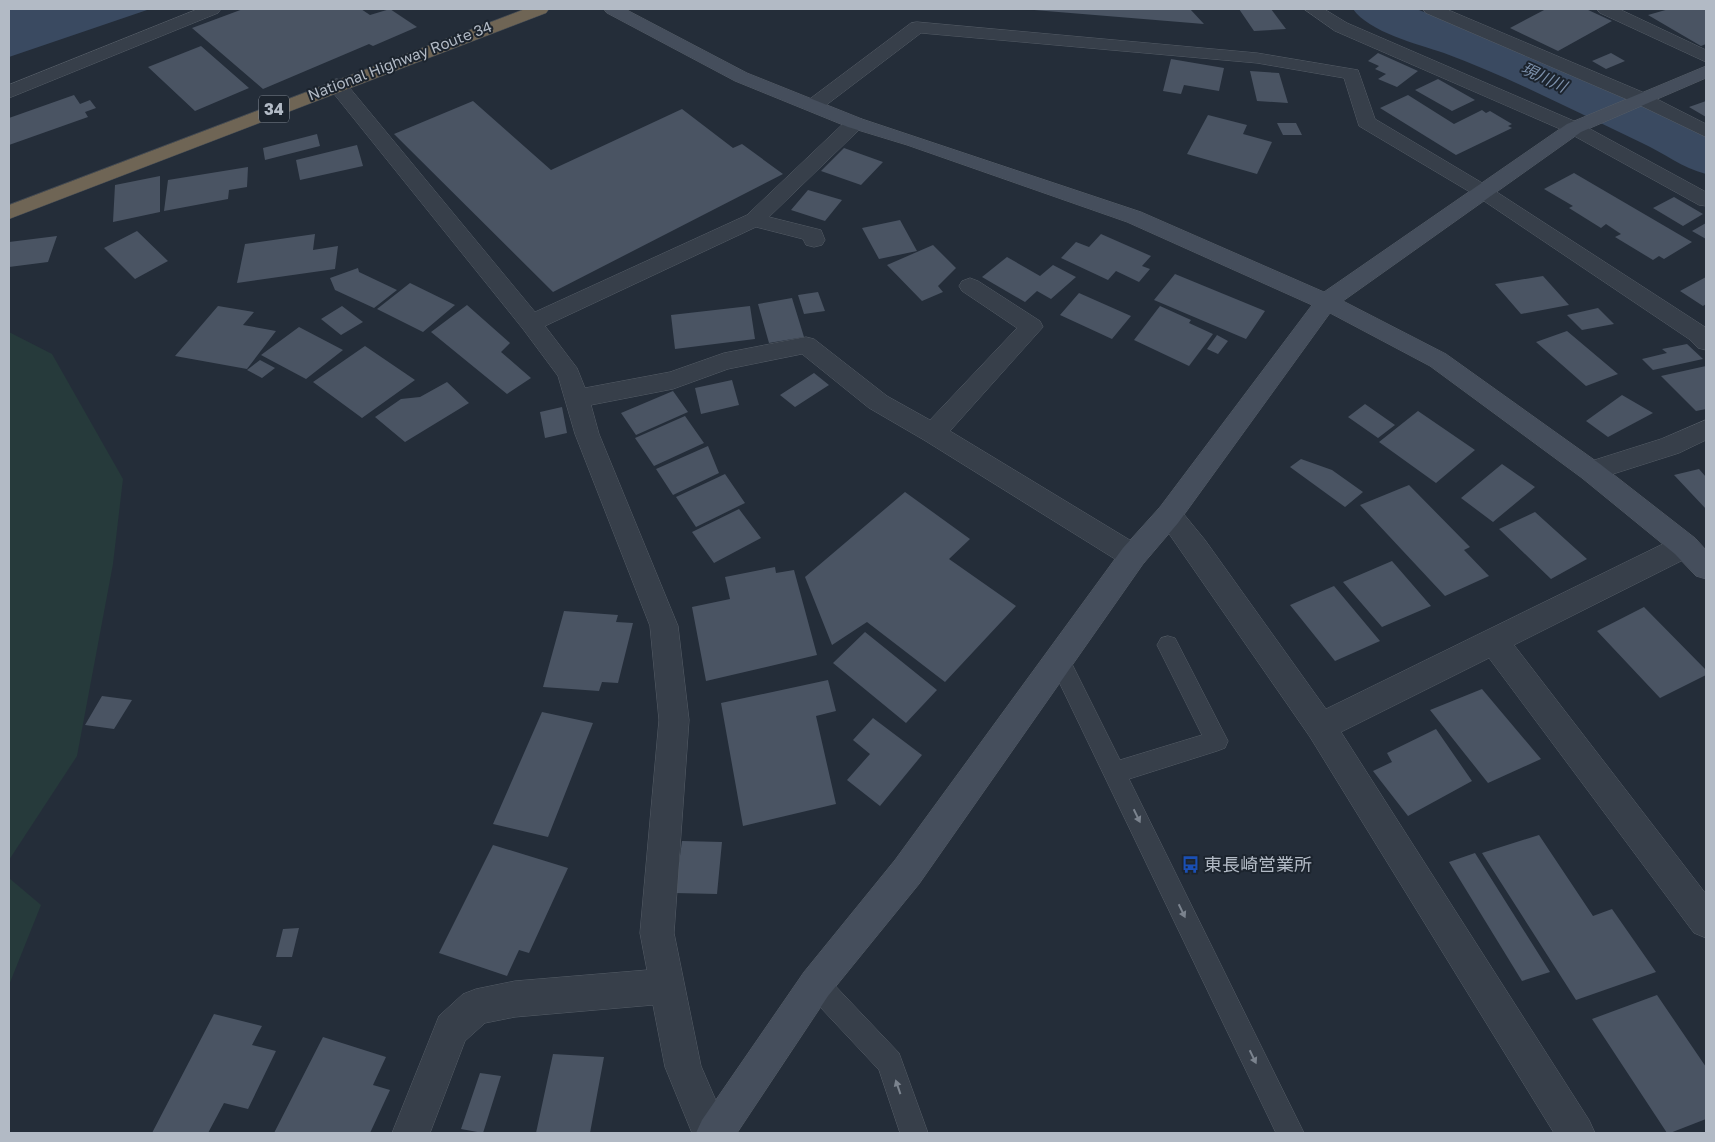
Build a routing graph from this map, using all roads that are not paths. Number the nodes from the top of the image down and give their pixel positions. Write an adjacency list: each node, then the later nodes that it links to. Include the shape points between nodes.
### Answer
1 (212, 9): 12 (street)
2 (540, 9): 11 (highway, National Highway Route 34 / 34)
3 (613, 9): 14 (street, via 741,77)
4 (1313, 9): 7 (street)
5 (1432, 9): 13 (street)
6 (1606, 9): 8 (street)
7 (1340, 20): 10 (street); 16 (street)
8 (1706, 57)
9 (1706, 71): 13 (street)
10 (1352, 74): 14 (street, via 1257,58 917,27); 18 (street, via 1366,122)
11 (336, 85): 20 (highway, National Highway Route 34 / 34); 25 (street)
12 (9, 92)
13 (1639, 99): 16 (street); 17 (street)
14 (814, 105): 15 (street)
15 (855, 123): 21 (street); 24 (street, via 1134,216)
16 (1575, 128): 18 (street); 19 (street)
17 (1706, 131)
18 (1482, 191): 24 (street); 26 (street)
19 (1706, 200)
20 (9, 212)
21 (754, 220): 22 (street, via 813,235); 25 (street)
22 (814, 240)
23 (970, 286): 29 (street, via 1032,327)
24 (1326, 302): 30 (street, via 1438,360); 31 (street)
25 (531, 323): 27 (street, via 569,374)
26 (1706, 342)
27 (576, 399): 29 (street, via 673,380 724,361 806,345 878,402); 42 (street, via 664,626 674,720 657,933)
28 (1706, 429): 30 (street, via 1670,446)
29 (933, 433): 33 (street)
30 (1591, 471): 32 (street)
31 (1169, 515): 33 (street); 38 (street)
32 (1685, 546): 34 (street); 35 (street)
33 (1133, 556): 37 (street)
34 (1706, 568)
35 (1493, 640): 38 (street); 40 (street)
36 (1168, 645): 39 (lane, via 1217,741)
37 (1059, 659): 39 (lane); 41 (street, via 906,872)
38 (1321, 727): 48 (street)
39 (1116, 772): 47 (lane, one-way to 47)
40 (1706, 921)
41 (816, 984): 45 (street); 46 (lane, one-way to 41, via 890,1062)
42 (666, 986): 43 (street, via 515,999 476,1007 452,1029); 44 (street, via 683,1067)
43 (411, 1133)
44 (711, 1133)
45 (715, 1133)
46 (914, 1133)
47 (1290, 1133)
48 (1576, 1133)

